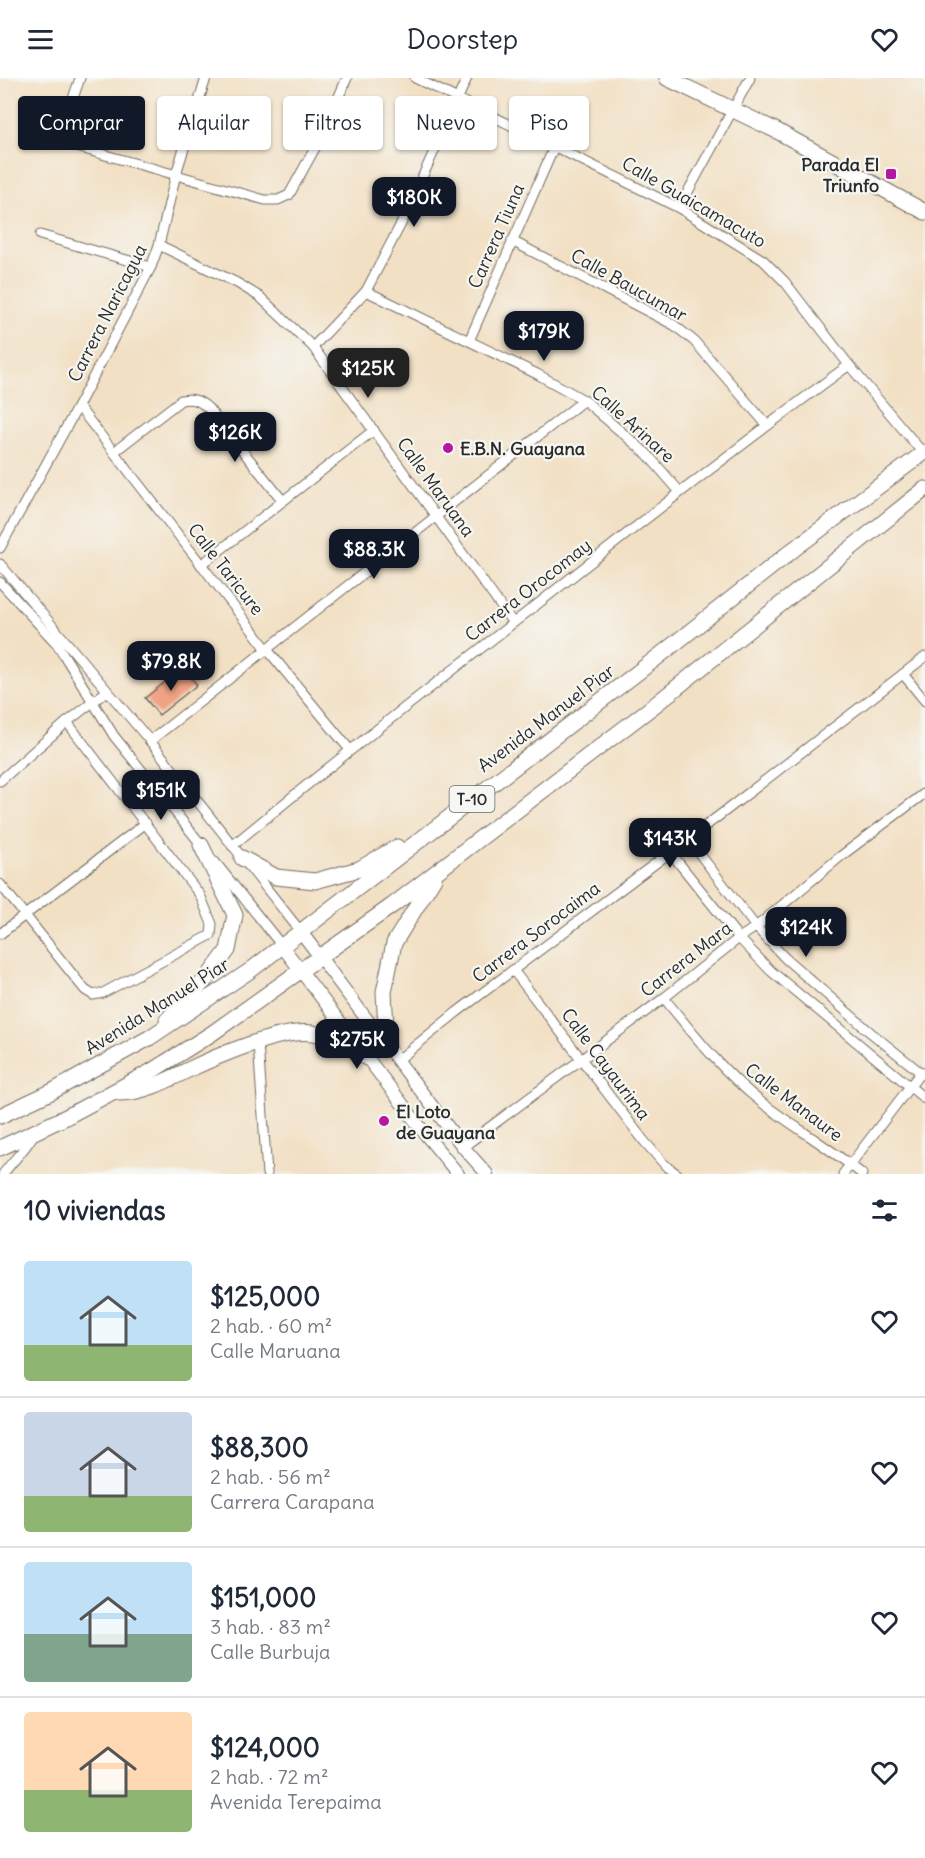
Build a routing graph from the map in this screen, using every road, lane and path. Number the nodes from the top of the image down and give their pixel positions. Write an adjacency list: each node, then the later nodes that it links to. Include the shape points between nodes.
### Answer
1 (80, 78): 14 (street, via 65,126 70,142)
2 (206, 78): 14 (street, Carrera Naricagua)
3 (347, 78): 14 (street, via 297,183 284,198 265,200)
4 (415, 78): 8 (street, Calle Guaicamacuto)
5 (467, 78): 9 (street)
6 (667, 78): 10 (main road)
7 (750, 78): 10 (street)
8 (450, 96)
9 (458, 96)
10 (731, 110): 15 (street); 16 (main road)
11 (434, 150): 21 (street)
12 (553, 150): 18 (street, Carrera Tiuna)
13 (565, 150): 15 (street, Calle Guaicamacuto)
14 (176, 174): 19 (street, Carrera Naricagua)
15 (679, 208): 24 (street, Calle Guaicamacuto, via 763,260 785,282)
16 (925, 212)
17 (40, 235): 20 (street)
18 (512, 241): 22 (street, Carrera Tiuna); 27 (street, Calle Baucumar, via 674,325 694,341)
19 (159, 245): 20 (street, Carrera Naricagua); 23 (street, Calle Maruana, via 260,297)
20 (151, 267): 26 (street, Carrera Naricagua)
21 (366, 291): 22 (street, Calle Arinare); 23 (street)
22 (469, 341): 25 (street, Calle Arinare)
23 (313, 347): 28 (street, Calle Maruana)
24 (849, 365): 27 (street, Carrera Orocomay); 30 (street, Calle Guaicamacuto)
25 (584, 400): 32 (street, Calle Arinare, via 647,454); 34 (street)
26 (78, 406): 29 (street, Calle Taricure); 35 (street, Carrera Naricagua)
27 (766, 425): 32 (street, Carrera Orocomay)
28 (374, 430): 33 (street); 34 (street, Calle Maruana)
29 (114, 452): 33 (street, via 181,400 191,399 208,408); 37 (street, Calle Taricure)
30 (924, 453): 52 (main road, Avenida Manuel Piar / T-10, via 803,542)
31 (925, 489): 57 (main road, T-10)
32 (680, 492): 39 (street, Carrera Orocomay)
33 (283, 501): 37 (street)
34 (436, 515): 39 (street, Calle Maruana); 40 (street)
35 (0, 548)
36 (0, 564): 43 (street)
37 (201, 565): 40 (street, Calle Taricure)
38 (0, 582): 44 (street, via 57,644)
39 (513, 623): 48 (street, Carrera Orocomay)
40 (266, 648): 47 (street); 48 (street, Calle Taricure)
41 (925, 657): 42 (street, Carrera Sorocaima)
42 (903, 674): 45 (street); 53 (street, Carrera Sorocaima)
43 (107, 691): 44 (street); 47 (street)
44 (93, 701): 46 (street); 54 (street, via 114,736)
45 (925, 701)
46 (67, 722): 49 (street); 51 (street)
47 (150, 741): 55 (street)
48 (350, 750): 55 (street, Carrera Orocomay)
49 (0, 781)
50 (925, 793): 60 (street, Carrera Mara)
51 (146, 823): 59 (street); 59 (street, via 200,895 212,924 211,935 93,995)
52 (435, 828): 55 (main road, via 359,869 315,881 276,877); 61 (main road, Avenida Manuel Piar / T-10)
53 (688, 839): 56 (street, Carrera Sorocaima); 60 (street)
54 (201, 845): 64 (street); 69 (main road, via 235,915 228,950 208,977)
55 (237, 852): 61 (street)
56 (670, 852): 63 (street); 67 (street, Carrera Sorocaima)
57 (441, 869): 65 (main road, T-10); 71 (main road, via 394,943 384,992)
58 (0, 884): 59 (street)
59 (26, 916): 62 (street)
60 (756, 927): 63 (street, Carrera Mara); 75 (street, via 785,958)
61 (301, 932): 64 (main road, Avenida Manuel Piar / T-10); 65 (street)
62 (0, 934)
63 (740, 938): 68 (street, Carrera Mara); 76 (street, via 771,971)
64 (282, 946): 66 (street); 69 (main road, Avenida Manuel Piar / T-10)
65 (320, 957): 66 (main road, T-10); 71 (street)
66 (301, 970): 72 (street); 77 (main road, T-10, via 211,1034)
67 (513, 970): 73 (street, Carrera Sorocaima); 74 (street, Calle Cayaurima)
68 (664, 998): 74 (street, Carrera Mara); 83 (street, Calle Manaure, via 731,1076)
69 (149, 1038): 79 (main road, Avenida Manuel Piar / T-10)
70 (258, 1043): 72 (main road, via 311,1033 339,1040); 77 (main road, via 161,1083 127,1093); 85 (street)
71 (387, 1046): 73 (street)
72 (367, 1058): 86 (street)
73 (398, 1060): 81 (street)
74 (582, 1060): 81 (street, Carrera Mara); 88 (street, Calle Cayaurima, via 644,1141)
75 (923, 1074): 76 (street)
76 (908, 1086): 78 (street); 83 (street)
77 (111, 1093): 80 (main road, T-10)
78 (925, 1099)
79 (0, 1116)
80 (35, 1132): 82 (main road, T-10); 84 (street, T-10, via 29,1145)
81 (463, 1147): 87 (street)
82 (0, 1148)
83 (850, 1165): 89 (street); 90 (street, Calle Manaure)
84 (3, 1174)
85 (267, 1174)
86 (458, 1174)
87 (486, 1174)
88 (677, 1174)
89 (843, 1174)
90 (862, 1174)

